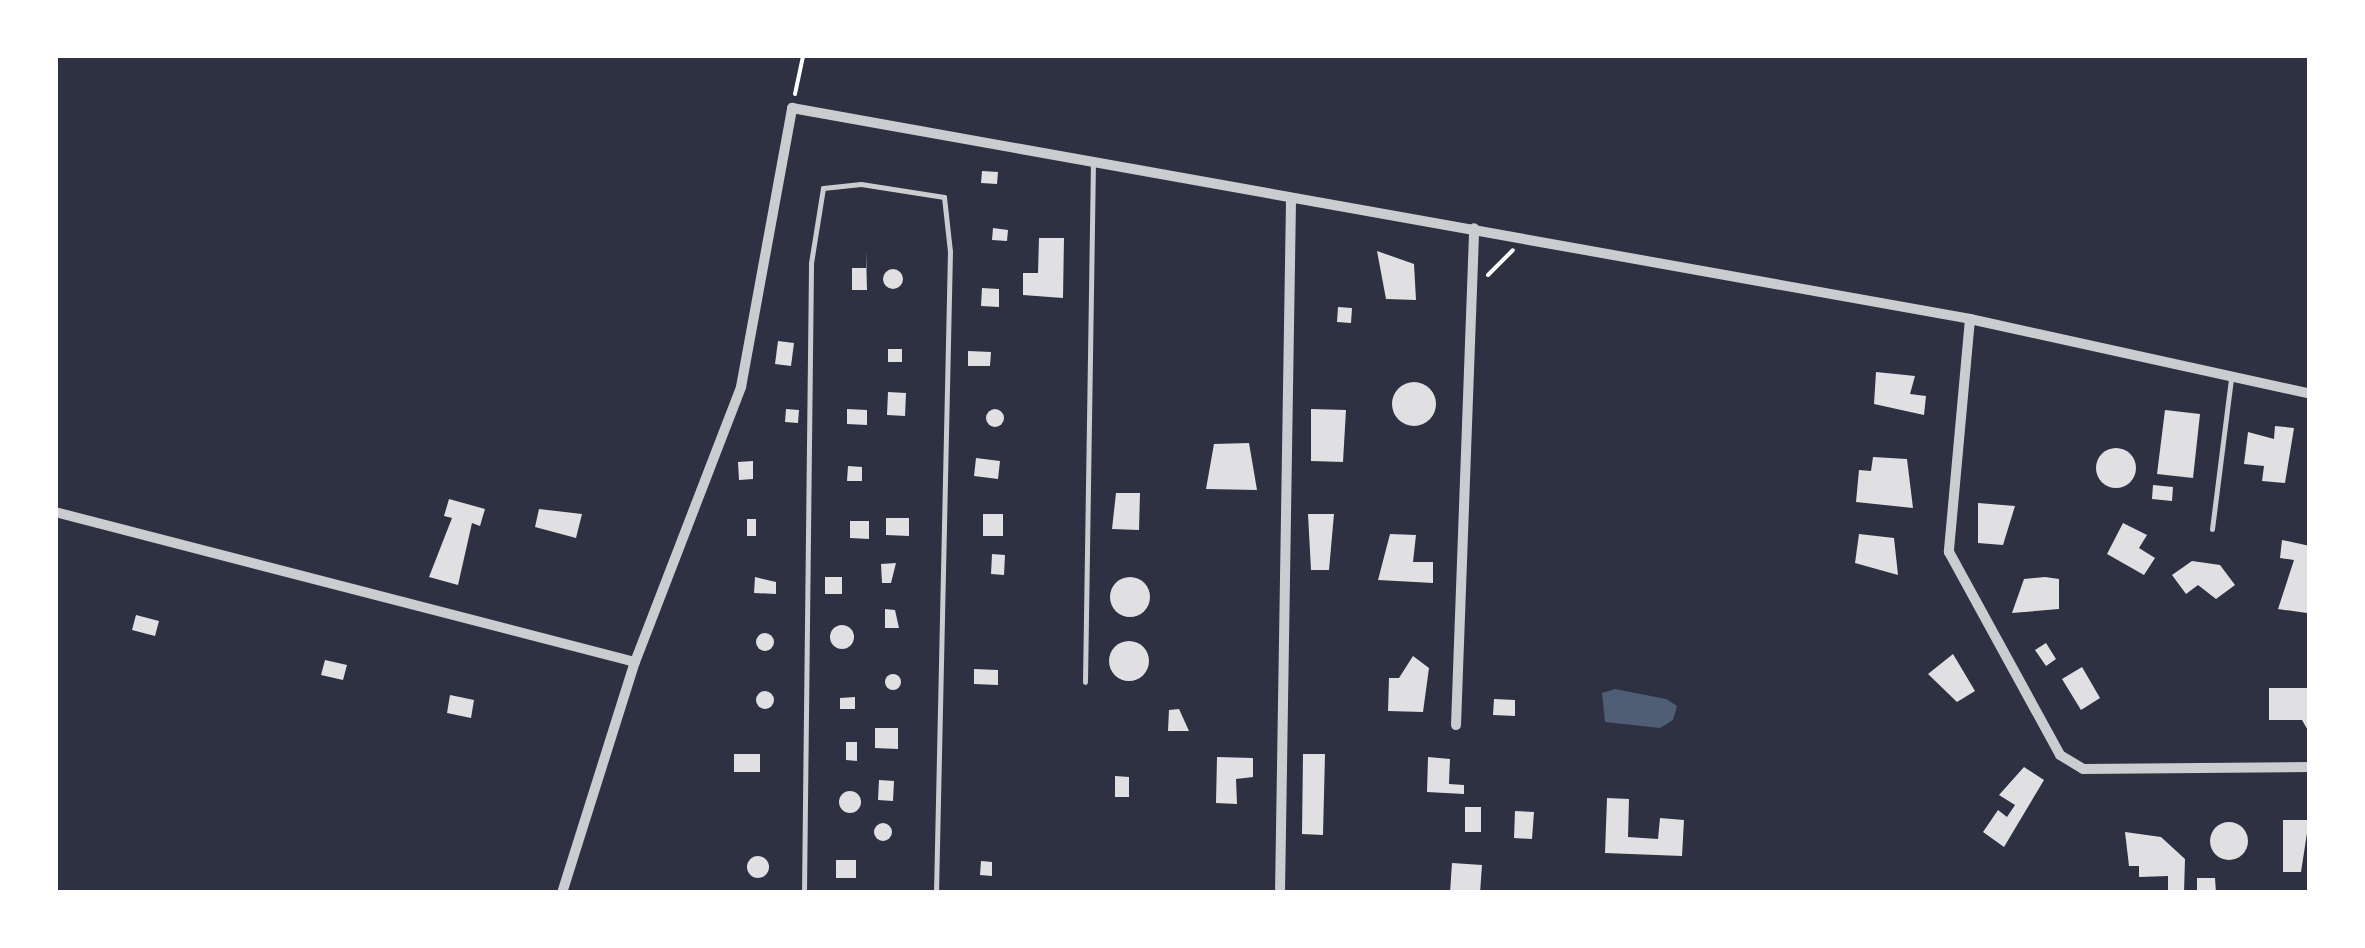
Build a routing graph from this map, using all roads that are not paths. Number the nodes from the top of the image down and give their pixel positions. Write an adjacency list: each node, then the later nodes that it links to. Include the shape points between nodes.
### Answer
1 (1094, 159): 2 (street); 9 (street, via 792,108 741,387); 10 (lane)
2 (1291, 201): 3 (street); 16 (street)
3 (1474, 228): 4 (street); 11 (street)
4 (1970, 319): 5 (street); 12 (street, via 1949,552 2060,755 2083,770)
5 (2231, 378): 6 (street); 8 (lane)
6 (2310, 394)
7 (55, 512): 9 (street)
8 (2212, 529)
9 (635, 662): 13 (street)
10 (1085, 682)
11 (1456, 725)
12 (2310, 768)
13 (562, 893)
14 (804, 893): 15 (lane, via 811,263 823,188 861,184 944,197 950,251)
15 (936, 893)
16 (1280, 893)

